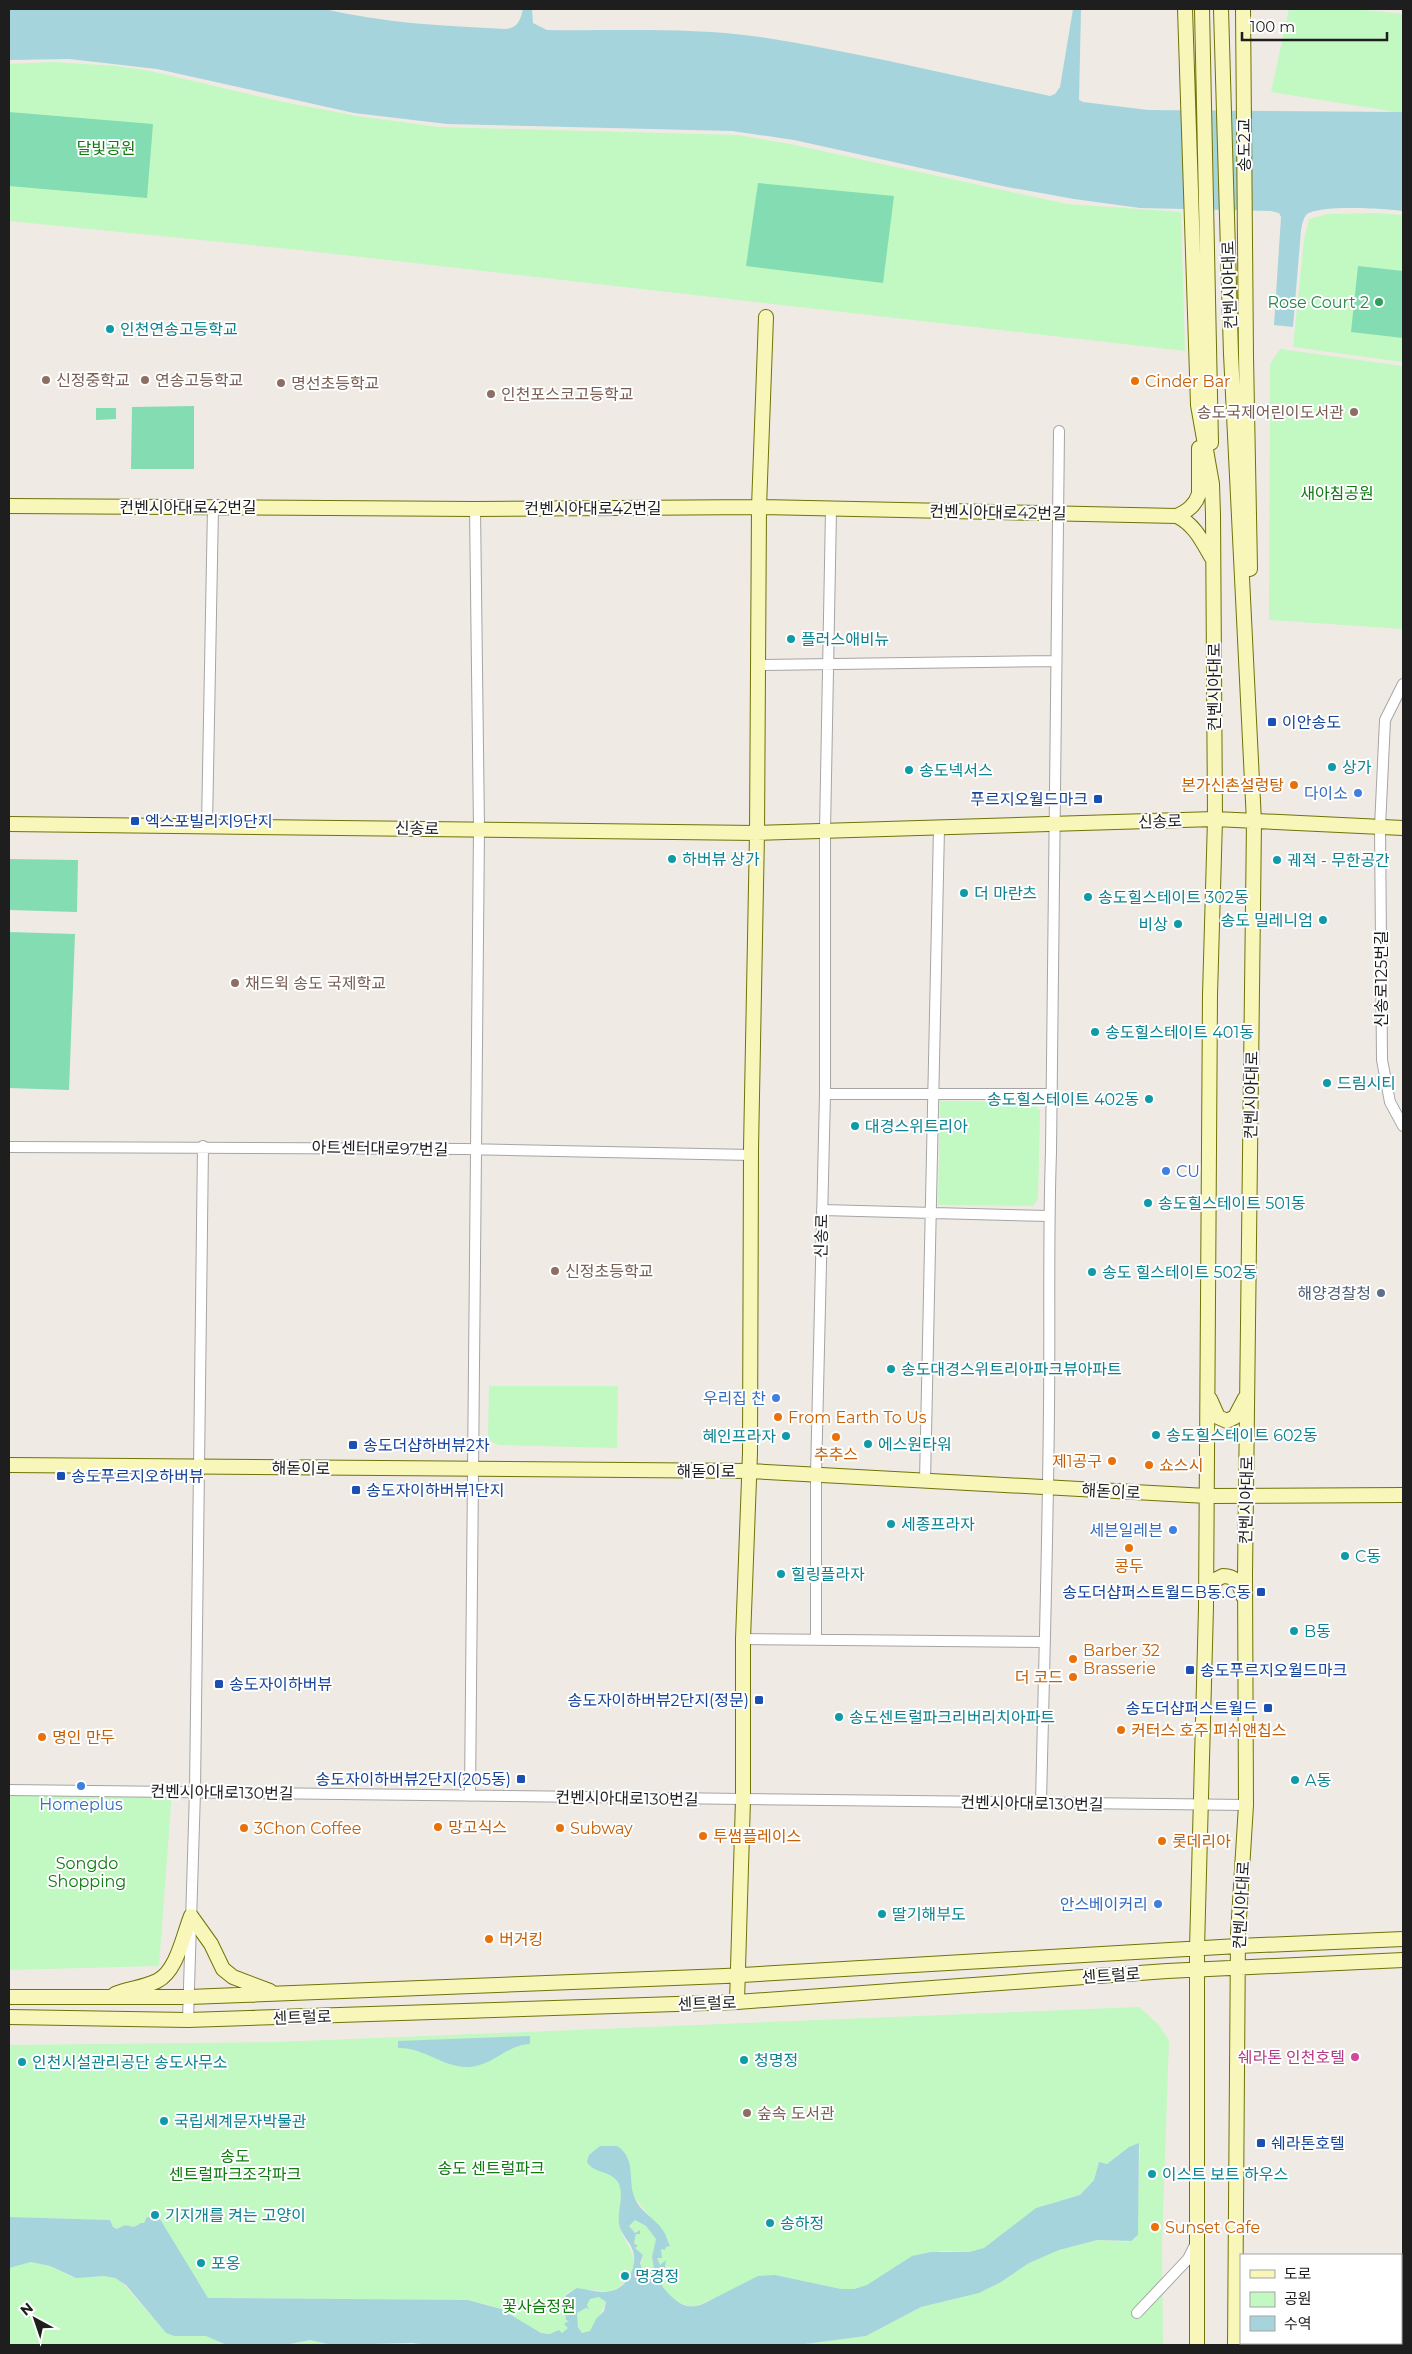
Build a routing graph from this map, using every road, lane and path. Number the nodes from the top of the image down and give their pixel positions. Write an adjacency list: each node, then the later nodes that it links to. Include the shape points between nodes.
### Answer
1 (1185, 9): 6 (main road)
2 (1202, 9): 6 (main road)
3 (1221, 9): 5 (main road, 송도2교)
4 (1243, 9): 7 (main road, 송도2교)
5 (1227, 216): 21 (main road, 컨벤시아대로)
6 (1200, 217): 9 (main road, 컨벤시아대로)
7 (1245, 217): 21 (main road, 컨벤시아대로, via 1251,619)
8 (766, 317): 15 (main road)
9 (1204, 354): 10 (main road, 컨벤시아대로); 12 (main road, 컨벤시아대로)
10 (1198, 405): 12 (main road, 컨벤시아대로); 19 (main road, via 1199,494 1189,510)
11 (1059, 431): 18 (street)
12 (1212, 484): 20 (main road, 컨벤시아대로)
13 (9, 506): 14 (main road, 컨벤시아대로42번길)
14 (213, 507): 16 (main road, 컨벤시아대로42번길); 30 (street)
15 (759, 507): 16 (main road, 컨벤시아대로42번길); 17 (main road, 컨벤시아대로42번길); 23 (main road)
16 (475, 509): 34 (street)
17 (830, 510): 18 (main road, 컨벤시아대로42번길); 24 (street)
18 (1058, 512): 19 (main road, 컨벤시아대로42번길); 22 (street)
19 (1177, 516): 20 (main road, via 1188,522 1198,534)
20 (1213, 561): 26 (main road, 컨벤시아대로)
21 (1247, 655): 27 (main road, 컨벤시아대로)
22 (1056, 661): 24 (street); 29 (street)
23 (758, 665): 24 (street); 36 (main road)
24 (828, 665): 35 (street)
25 (1403, 684): 31 (street, via 1385,720)
26 (1215, 819): 27 (main road, 신송로); 29 (main road, 신송로); 48 (main road, 컨벤시아대로, via 1210,996)
27 (1254, 822): 31 (main road, 신송로); 49 (main road, 컨벤시아대로)
28 (9, 824): 30 (main road, 신송로)
29 (1055, 825): 32 (main road, 신송로); 38 (street)
30 (207, 826): 34 (main road, 신송로)
31 (1380, 827): 33 (main road, 신송로); 40 (street, 신송로125번길, via 1382,1060 1390,1102)
32 (939, 828): 35 (main road, 신송로); 39 (street)
33 (1403, 828)
34 (479, 829): 36 (main road, 신송로); 43 (street)
35 (825, 831): 36 (main road, 신송로); 37 (street, 신송로)
36 (757, 833): 44 (main road)
37 (825, 1094): 39 (street); 45 (street, 신송로)
38 (1052, 1094): 39 (street); 47 (street)
39 (933, 1095): 46 (street)
40 (1403, 1126)
41 (203, 1146): 42 (street, 아트센터대로97번길); 43 (street, 아트센터대로97번길); 51 (street)
42 (9, 1147)
43 (475, 1149): 44 (street, 아트센터대로97번길); 52 (street)
44 (751, 1155): 53 (main road)
45 (822, 1210): 46 (street); 54 (street, 신송로)
46 (931, 1214): 47 (street); 55 (street)
47 (1049, 1216): 56 (street)
48 (1208, 1385): 49 (main road, via 1213,1408 1224,1421 1236,1418); 58 (main road, 컨벤시아대로)
49 (1248, 1388): 59 (main road, 컨벤시아대로)
50 (9, 1465): 51 (main road, 해돋이로)
51 (198, 1467): 52 (main road, 해돋이로); 66 (street)
52 (474, 1470): 53 (main road, 해돋이로); 67 (street)
53 (750, 1471): 54 (main road, 해돋이로); 62 (main road)
54 (816, 1475): 55 (main road, 해돋이로); 63 (street, 신송로)
55 (925, 1481): 56 (main road, 해돋이로)
56 (1048, 1487): 58 (main road, 해돋이로); 64 (street)
57 (1403, 1495): 59 (main road, 해돋이로)
58 (1207, 1496): 59 (main road, 해돋이로); 61 (main road, 컨벤시아대로)
59 (1246, 1497): 60 (main road, 컨벤시아대로)
60 (1245, 1604): 61 (main road, via 1240,1584 1222,1576 1212,1582); 71 (main road, 컨벤시아대로)
61 (1206, 1607): 70 (main road, 컨벤시아대로)
62 (743, 1639): 63 (street); 68 (main road)
63 (816, 1640): 64 (street)
64 (1045, 1642): 69 (street)
65 (9, 1790): 66 (street, 컨벤시아대로130번길)
66 (195, 1791): 67 (street, 컨벤시아대로130번길); 72 (street)
67 (470, 1796): 68 (street, 컨벤시아대로130번길)
68 (743, 1799): 69 (street, 컨벤시아대로130번길); 79 (main road)
69 (1041, 1803): 70 (street, 컨벤시아대로130번길)
70 (1200, 1805): 71 (street, 컨벤시아대로130번길); 75 (main road, 컨벤시아대로)
71 (1246, 1805): 74 (main road, 컨벤시아대로)
72 (191, 1916): 80 (main road, via 224,1969 247,1984); 82 (main road, via 167,1974 156,1982); 83 (street)
73 (1403, 1939): 74 (main road, 센트럴로)
74 (1238, 1946): 75 (main road, 센트럴로); 77 (main road, 컨벤시아대로)
75 (1197, 1949): 78 (main road, 컨벤시아대로); 79 (main road, 센트럴로)
76 (1403, 1960): 77 (main road, 센트럴로)
77 (1238, 1968): 78 (main road, 센트럴로); 90 (main road, 컨벤시아대로)
78 (1197, 1970): 84 (main road, 센트럴로); 87 (main road, 컨벤시아대로)
79 (738, 1976): 80 (main road, 센트럴로); 84 (main road)
80 (278, 1994): 83 (main road, 센트럴로)
81 (9, 1997): 82 (main road, 센트럴로)
82 (105, 1997): 83 (main road, 센트럴로)
83 (189, 1998): 86 (street)
84 (738, 2002): 86 (main road, 센트럴로)
85 (9, 2017): 86 (main road, 센트럴로)
86 (188, 2020)
87 (1197, 2239): 88 (street, via 1188,2259); 89 (main road, 컨벤시아대로)
88 (1137, 2313)
89 (1197, 2345)
90 (1235, 2345)

